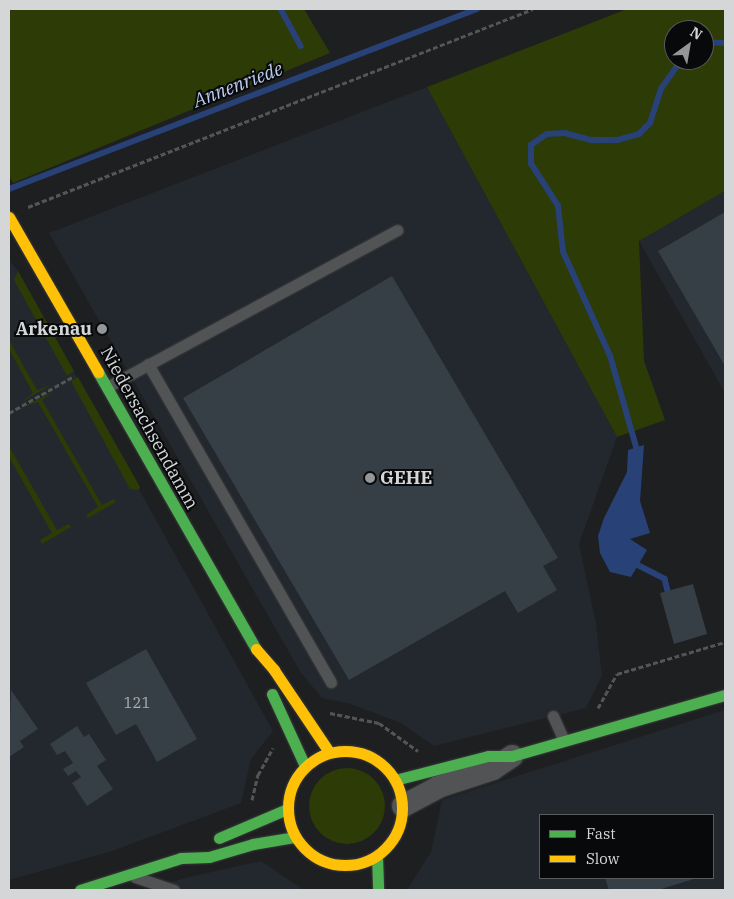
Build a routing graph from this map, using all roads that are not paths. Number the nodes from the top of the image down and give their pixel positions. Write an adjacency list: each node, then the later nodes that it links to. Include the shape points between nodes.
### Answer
1 (9, 217): 4 (main road, Niedersachsendamm)
2 (397, 230): 3 (lane)
3 (148, 364): 4 (lane); 6 (lane)
4 (107, 387): 5 (main road, Niedersachsendamm)
5 (260, 656): 10 (main road, Niedersachsendamm); 12 (main road, Niedersachsendamm, via 264,679 289,726)
6 (331, 682)
7 (725, 694): 9 (main road)
8 (553, 716): 9 (lane)
9 (564, 741): 11 (main road)
10 (329, 752): 12 (main road); 13 (main road, via 356,751 368,755 380,762)
11 (512, 756): 13 (main road, via 488,756); 14 (street, via 493,769 438,788)
12 (305, 766): 15 (main road, via 291,786)
13 (395, 780): 14 (main road)
14 (402, 806): 17 (main road, via 400,825 391,843)
15 (287, 809): 16 (main road); 18 (main road, via 206,843)
16 (295, 837): 17 (main road, via 306,850 334,864 349,865); 18 (main road, via 253,844 209,857)
17 (377, 856): 22 (main road)
18 (181, 858): 19 (main road)
19 (129, 875): 20 (main road); 21 (lane)
20 (80, 890)
21 (174, 890)
22 (378, 890)

